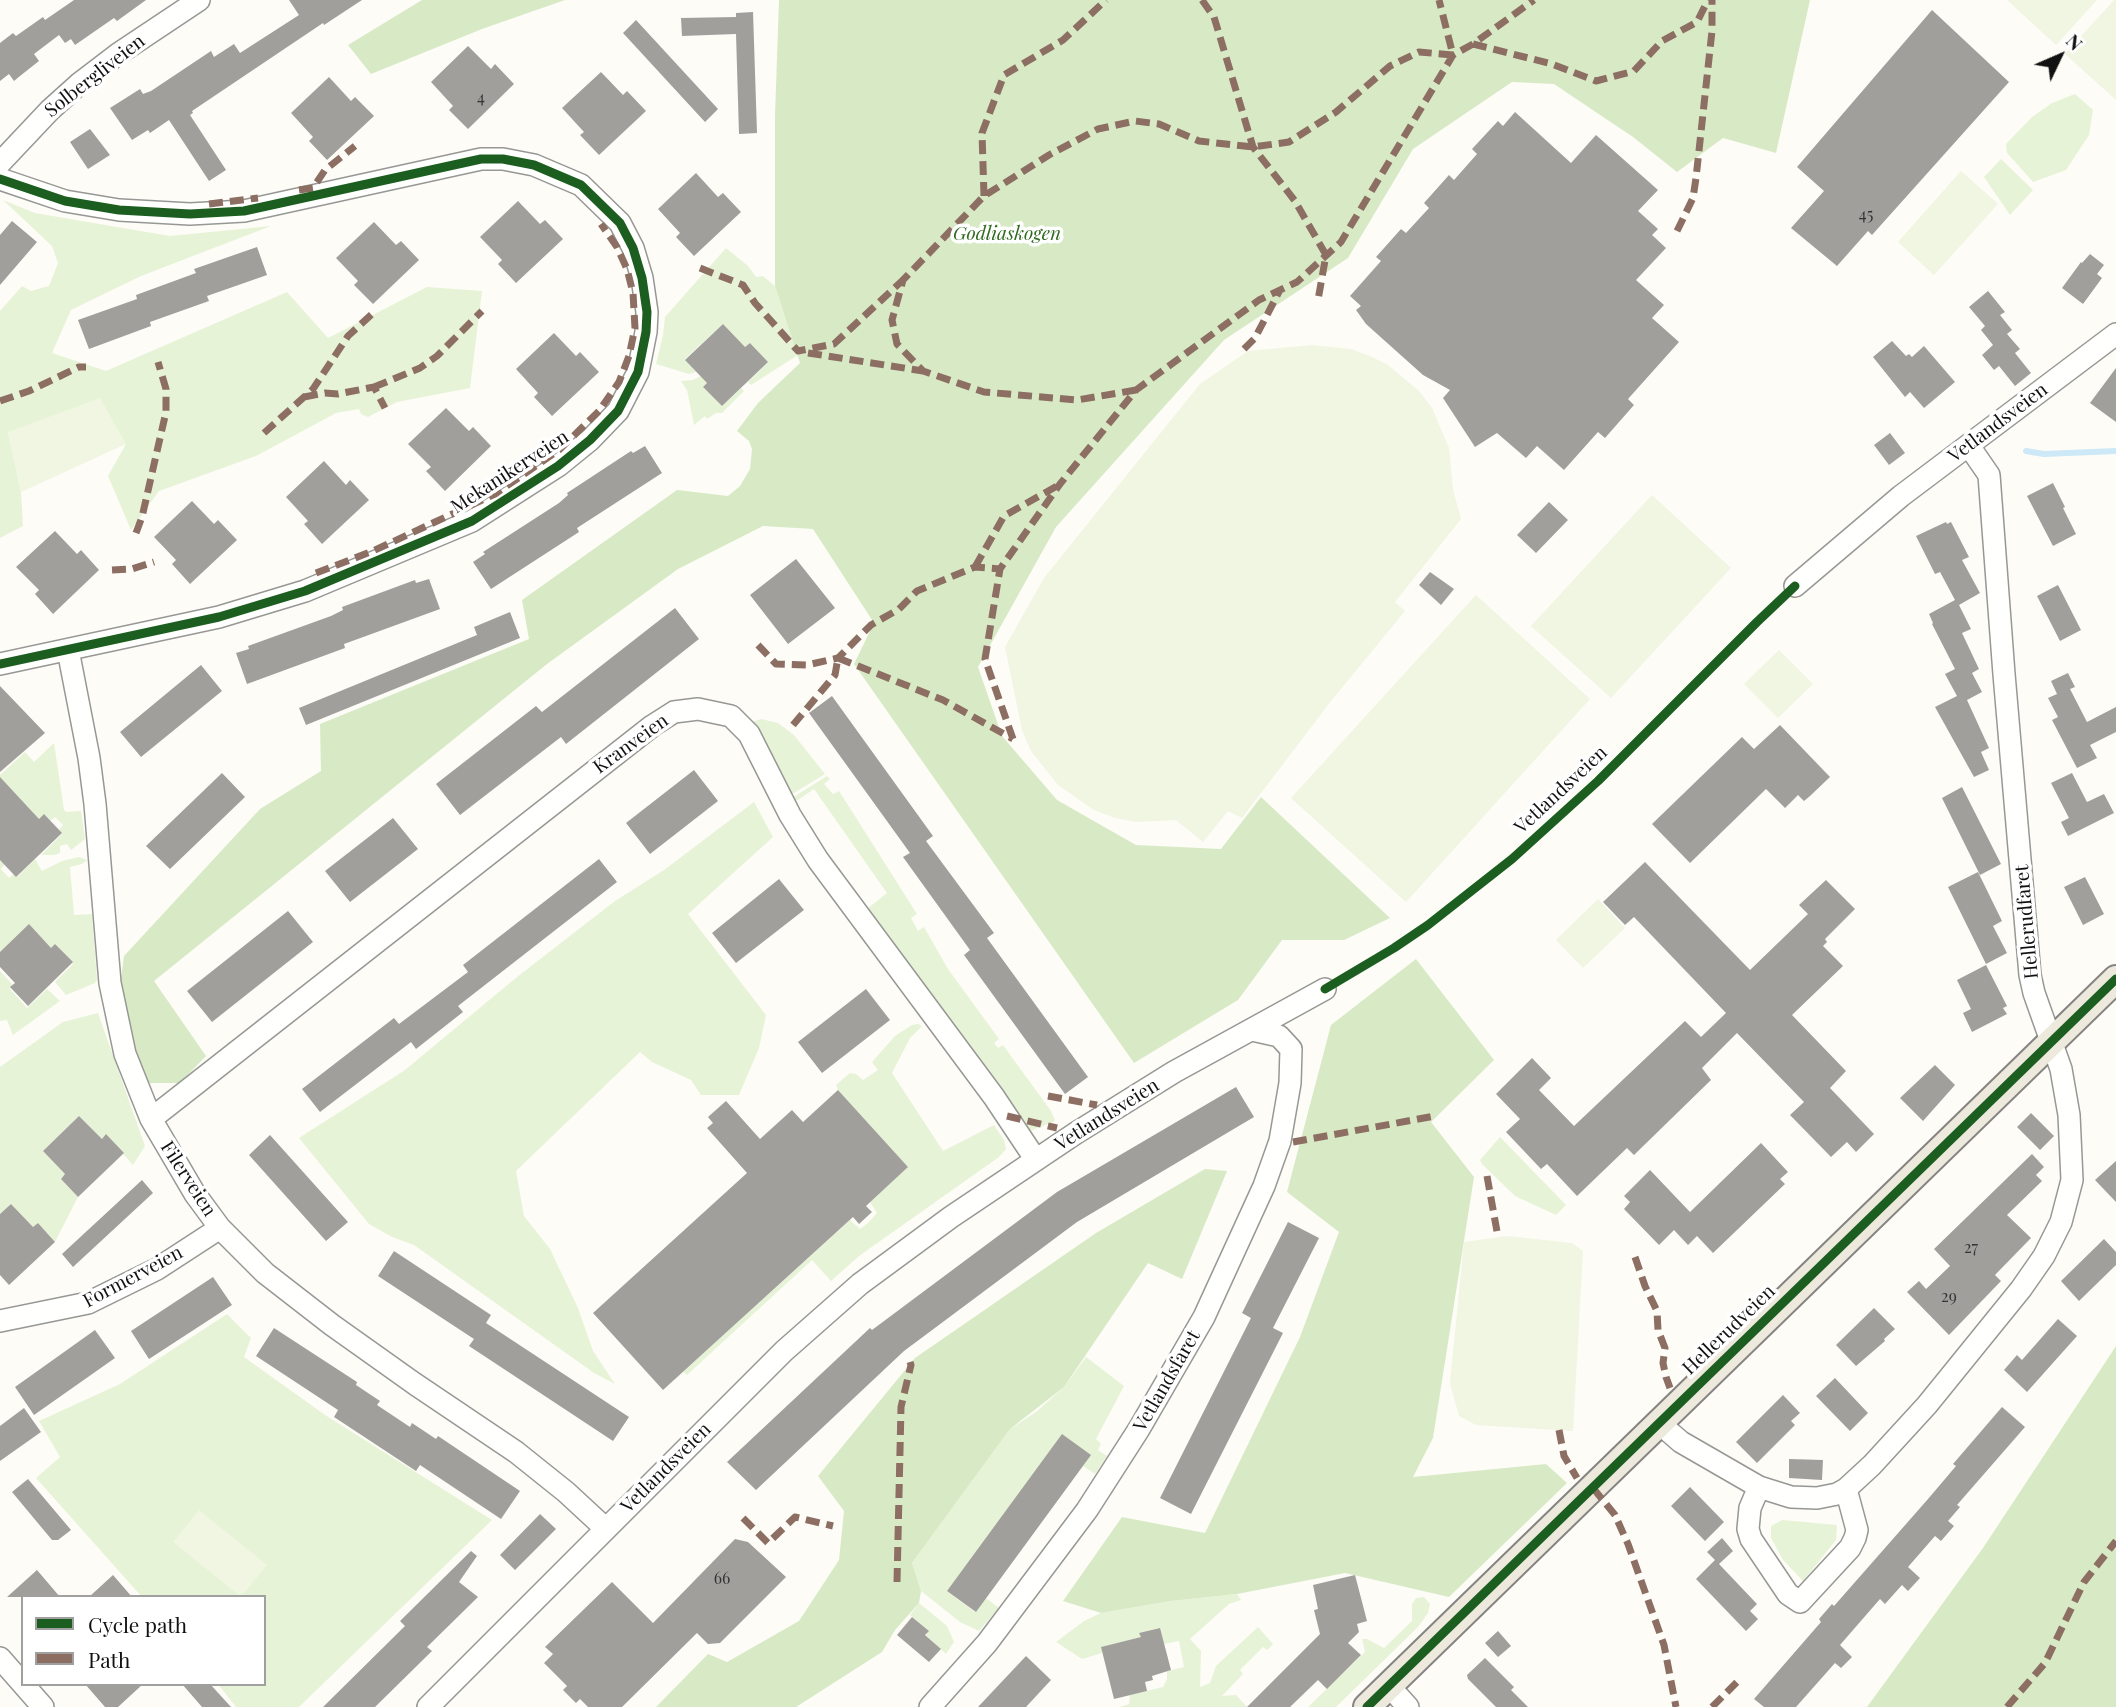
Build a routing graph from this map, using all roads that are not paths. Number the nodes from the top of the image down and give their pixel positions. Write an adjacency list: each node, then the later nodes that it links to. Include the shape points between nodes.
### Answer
1 (199, 0): 2 (street, Solbergliveien, via 80,83)
2 (0, 163)
3 (0, 179): 7 (street, Mekanikerveien, via 65,201 190,214 244,211 481,159 534,165 580,185 620,223 633,248 647,312 640,367 618,411 558,466 480,516 305,591 219,617)
4 (2116, 334): 5 (street, Vetlandsveien)
5 (1969, 446): 6 (street, Vetlandsveien, via 1901,496); 12 (street, Hellerudfaret, via 1989,475 2027,947 2034,993)
6 (1795, 586)
7 (68, 650): 8 (street, Mekanikerveien); 13 (street, Filerveien, via 95,804 110,983 125,1054)
8 (0, 664)
9 (2116, 979): 12 (main road, Hellerudveien)
10 (1325, 989): 11 (street, Vetlandsveien)
11 (1252, 1030): 14 (street, Vetlandsveien, via 1174,1072); 27 (street, Vetlandsfaret, via 1279,1036 1291,1049 1290,1083 1280,1140 1264,1186 1204,1317 1087,1510 987,1643)
12 (2052, 1043): 17 (main road, Hellerudveien); 19 (street, Hellerudfaret, via 2061,1069 2071,1142 2072,1180 2061,1223 2021,1289 1964,1360)
13 (151, 1119): 14 (street, Kranveien, via 652,726 674,712 698,709 731,716 749,734 818,860); 15 (street, Filerveien)
14 (1036, 1160): 20 (street, Vetlandsveien, via 951,1217 815,1322)
15 (220, 1228): 16 (street, Formerveien, via 157,1269 88,1303); 20 (street, Filerveien, via 301,1302 516,1452)
16 (0, 1321)
17 (1660, 1423): 18 (street, Hellerudfaret, via 1709,1460); 24 (main road, Hellerudveien)
18 (1759, 1488): 19 (street, Hellerudfaret, via 1817,1498); 19 (street, via 1750,1508 1751,1539 1788,1594 1800,1602 1855,1538)
19 (1846, 1489)
20 (606, 1529): 26 (street, Vetlandsveien)
21 (0, 1658): 22 (street)
22 (21, 1682)
23 (25, 1686): 25 (street)
24 (1390, 1686): 28 (main road, Hellerudveien); 29 (street)
25 (43, 1707)
26 (428, 1707)
27 (930, 1707)
28 (1367, 1707)
29 (1408, 1707)

